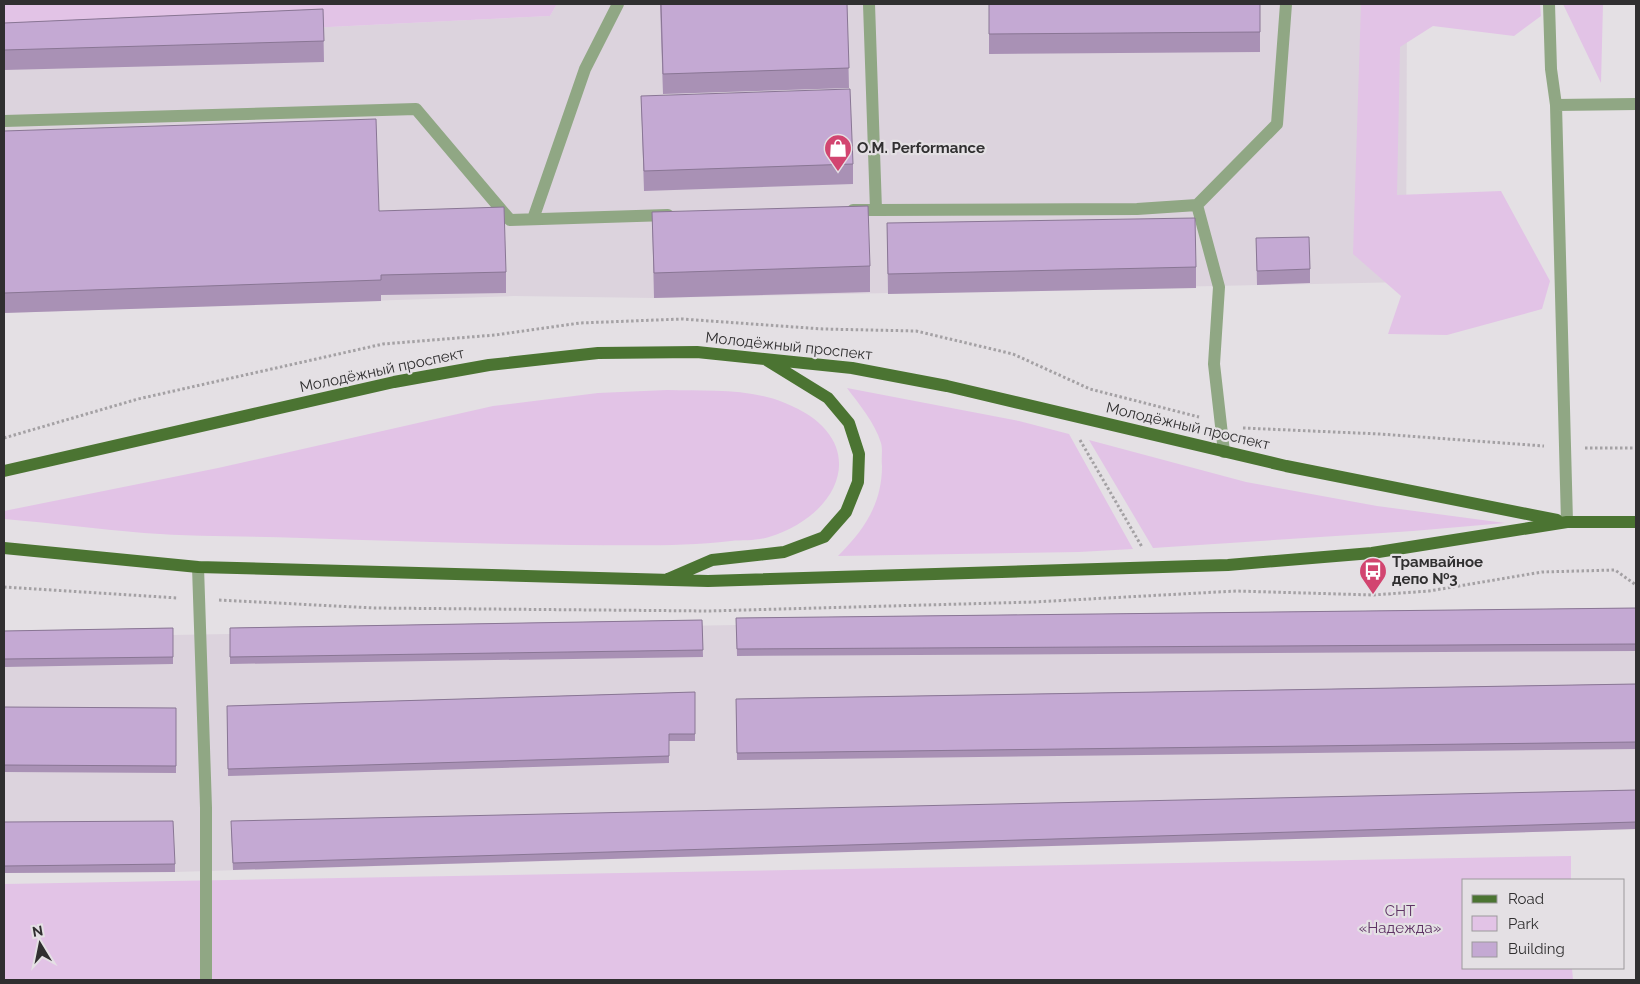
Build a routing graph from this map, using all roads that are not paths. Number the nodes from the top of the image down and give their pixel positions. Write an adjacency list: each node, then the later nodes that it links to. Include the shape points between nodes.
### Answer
1 (618, 4): 12 (lane, via 584,69)
2 (869, 4): 9 (lane)
3 (1286, 4): 8 (lane, via 1277,124)
4 (1549, 4): 6 (lane)
5 (1636, 104): 6 (lane)
6 (1556, 105): 16 (lane)
7 (4, 121): 12 (lane, via 416,110 510,220)
8 (1197, 205): 9 (lane, via 1137,209); 14 (lane, via 1219,287 1214,364)
9 (876, 210): 10 (lane)
10 (836, 211)
11 (680, 215): 12 (lane)
12 (533, 219)
13 (766, 360): 14 (main road, Молодёжный проспект, via 852,368 947,386); 15 (main road, Молодёжный проспект, via 697,352 598,353 489,365 394,382); 20 (main road, via 828,398 849,423 859,454 858,482 846,512 824,537 784,552 712,560)
14 (1224, 452): 16 (main road, Молодёжный проспект)
15 (4, 471)
16 (1567, 522): 17 (main road, Молодёжный проспект); 20 (main road, Молодёжный проспект, via 1372,553 1228,565)
17 (1636, 522)
18 (4, 548): 19 (main road, Молодёжный проспект)
19 (198, 567): 20 (main road, Молодёжный проспект); 21 (lane, via 206,808)
20 (663, 581)
21 (206, 980)

